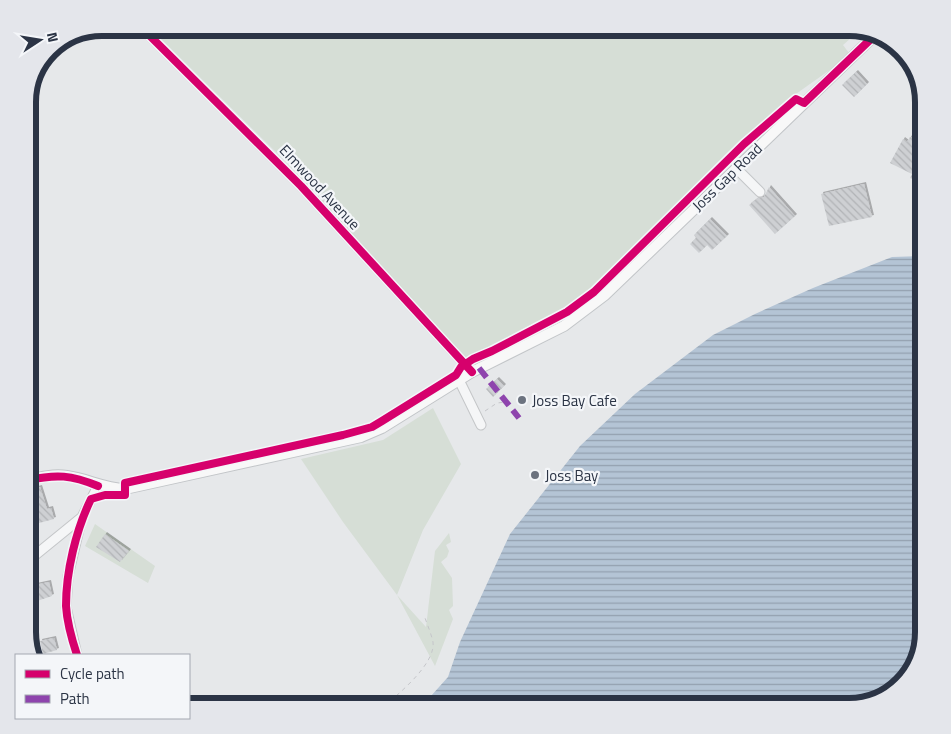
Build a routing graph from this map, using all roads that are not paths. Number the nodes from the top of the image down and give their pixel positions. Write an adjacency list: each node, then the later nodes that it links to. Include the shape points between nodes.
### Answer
1 (150, 36): 5 (street, Elmwood Avenue, via 301,186)
2 (870, 40): 3 (main road, Joss Gap Road)
3 (736, 168): 4 (street); 5 (main road, Joss Gap Road, via 605,295 564,326)
4 (760, 192)
5 (472, 372): 6 (main road, Joss Gap Road)
6 (459, 380): 7 (street); 9 (main road, Joss Gap Road, via 382,428 361,437 137,487)
7 (482, 425)
8 (36, 479): 9 (main road, Joss Gap Road, via 59,475)
9 (98, 486): 10 (street)
10 (82, 517): 11 (street); 12 (street, via 68,576 66,607)
11 (36, 554)
12 (77, 654)

